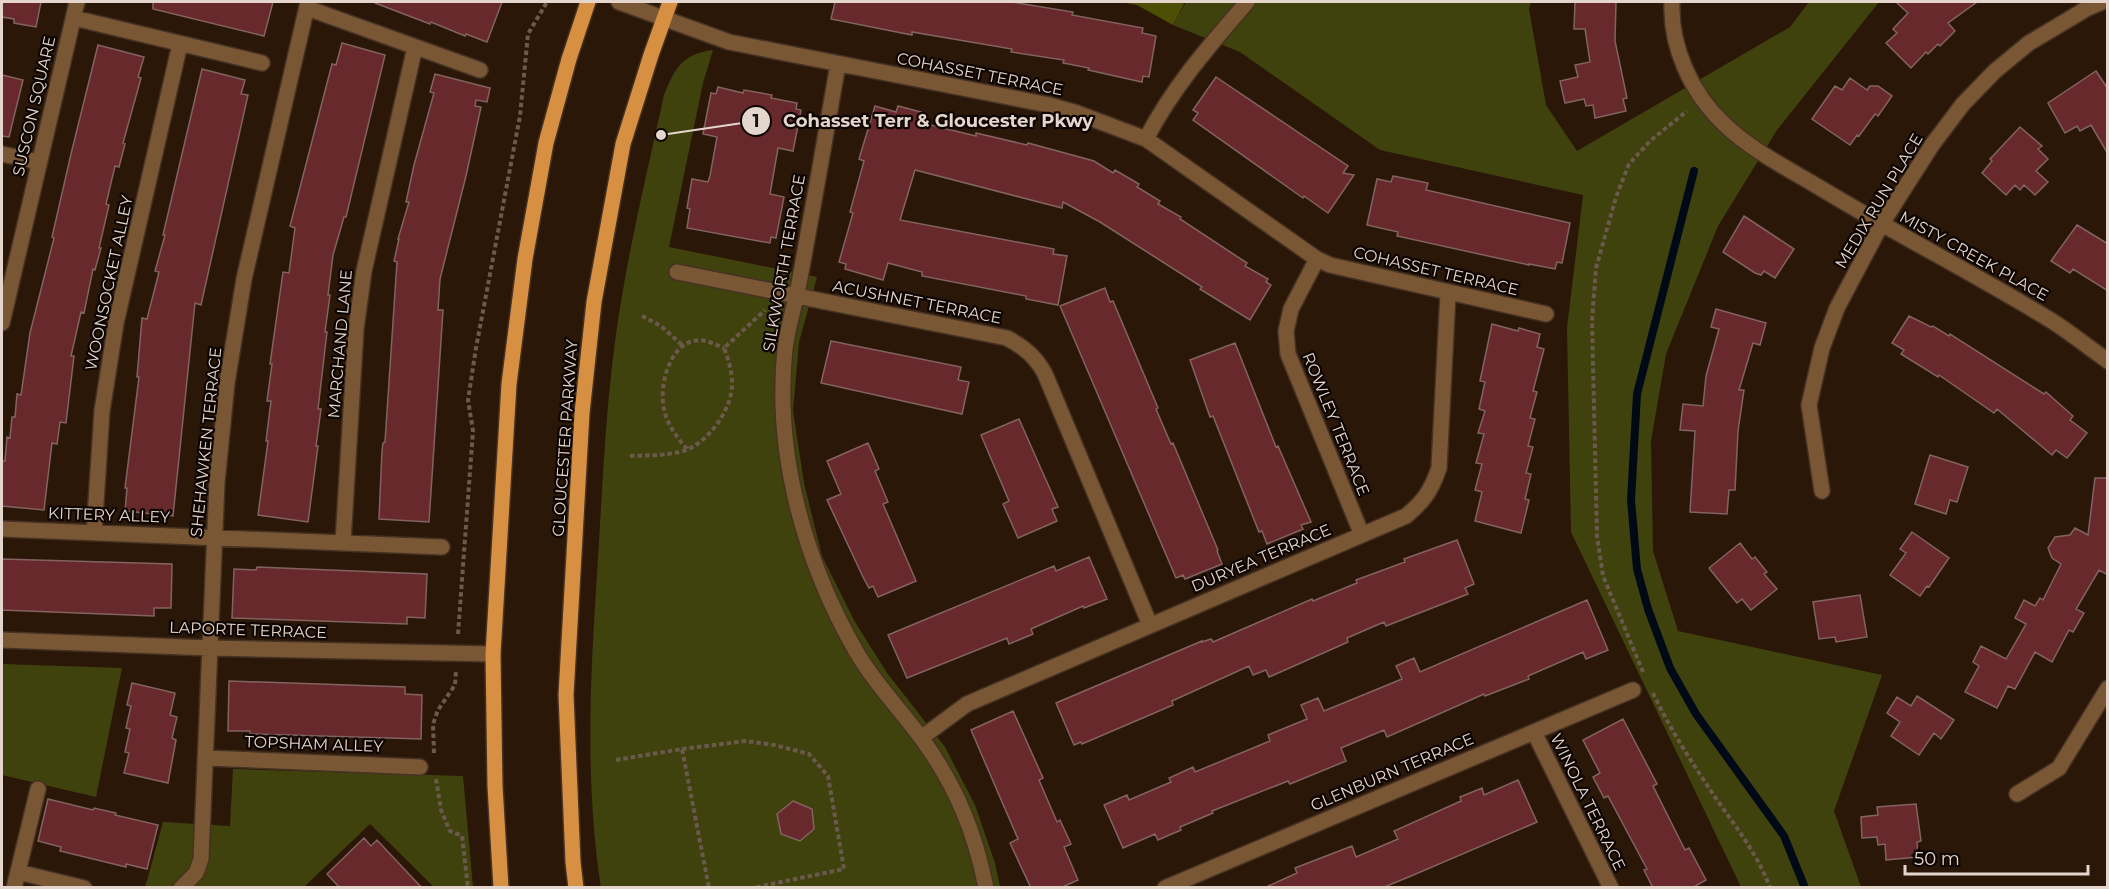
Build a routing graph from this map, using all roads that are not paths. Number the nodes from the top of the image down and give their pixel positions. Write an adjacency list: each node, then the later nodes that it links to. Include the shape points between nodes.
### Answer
1 (77, 2): 10 (street, SUSCON SQUARE)
2 (588, 2): 37 (main road, via 546,143 525,259 509,384)
3 (619, 2): 9 (street, COHASSET TERRACE)
4 (670, 2): 9 (main road, GLOUCESTER PARKWAY)
5 (1246, 2): 16 (street, via 1187,72)
6 (1672, 2): 19 (street, MISTY CREEK PLACE, via 1677,44 1686,72 1723,123 1748,143)
7 (2102, 2): 19 (street, MEDIX RUN PLACE, via 2029,43 1995,71 1932,145)
8 (307, 5): 12 (street); 31 (street, SHEHAWKEN TERRACE, via 244,279 227,382)
9 (664, 17): 14 (street, COHASSET TERRACE, via 729,42); 51 (main road, GLOUCESTER PARKWAY, via 623,144 594,302 582,413 566,695)
10 (74, 18): 11 (street); 18 (street, SUSCON SQUARE)
11 (180, 44): 13 (street); 29 (street, WOONSOCKET ALLEY, via 116,323 102,411)
12 (416, 47): 15 (street); 32 (street, MARCHAND LANE, via 364,271 356,329)
13 (262, 63)
14 (838, 64): 16 (street, COHASSET TERRACE, via 1049,105); 23 (street, SILKWORTH TERRACE)
15 (480, 70)
16 (1146, 139): 20 (street, COHASSET TERRACE)
17 (2, 154): 18 (street)
18 (39, 162): 25 (street, SUSCON SQUARE)
19 (1881, 225): 26 (street, MISTY CREEK PLACE, via 2054,322); 27 (street, MEDIX RUN PLACE, via 1837,309 1822,348 1809,405)
20 (1317, 259): 22 (street, COHASSET TERRACE); 30 (street, ROWLEY TERRACE, via 1291,309 1286,331 1288,354)
21 (677, 272): 23 (street, ACUSHNET TERRACE)
22 (1448, 293): 24 (street, COHASSET TERRACE); 30 (street, DURYEA TERRACE, via 1439,468 1433,487 1406,516)
23 (797, 296): 34 (street, ACUSHNET TERRACE, via 1006,338 1024,348 1045,374); 41 (street, SILKWORTH TERRACE, via 785,348 783,400 797,506 833,609 858,655)
24 (1546, 314)
25 (2, 322)
26 (2108, 361)
27 (1822, 491)
28 (2, 529): 29 (street, KITTERY ALLEY)
29 (94, 533): 31 (street, KITTERY ALLEY)
30 (1362, 535): 34 (street, DURYEA TERRACE)
31 (214, 538): 32 (street); 36 (street, SHEHAWKEN TERRACE)
32 (343, 543): 33 (street)
33 (442, 547)
34 (1150, 625): 41 (street, DURYEA TERRACE, via 967,704)
35 (2, 639): 36 (street, LAPORTE TERRACE)
36 (210, 648): 37 (street, LAPORTE TERRACE); 42 (street, SHEHAWKEN TERRACE)
37 (493, 654): 50 (main road)
38 (2108, 688): 45 (street, via 2059,768)
39 (1633, 690): 40 (street, GLENBURN TERRACE)
40 (1534, 732): 53 (street, GLENBURN TERRACE); 54 (street, WINOLA TERRACE)
41 (921, 738): 52 (street, SILKWORTH TERRACE, via 964,810)
42 (206, 758): 43 (street, TOPSHAM ALLEY); 49 (street, SHEHAWKEN TERRACE, via 201,859 196,873)
43 (428, 768)
44 (38, 789): 46 (street)
45 (2017, 794)
46 (18, 872): 47 (street); 48 (street)
47 (14, 888)
48 (84, 888)
49 (181, 888)
50 (501, 888)
51 (576, 888)
52 (986, 888)
53 (1165, 888)
54 (1611, 888)

